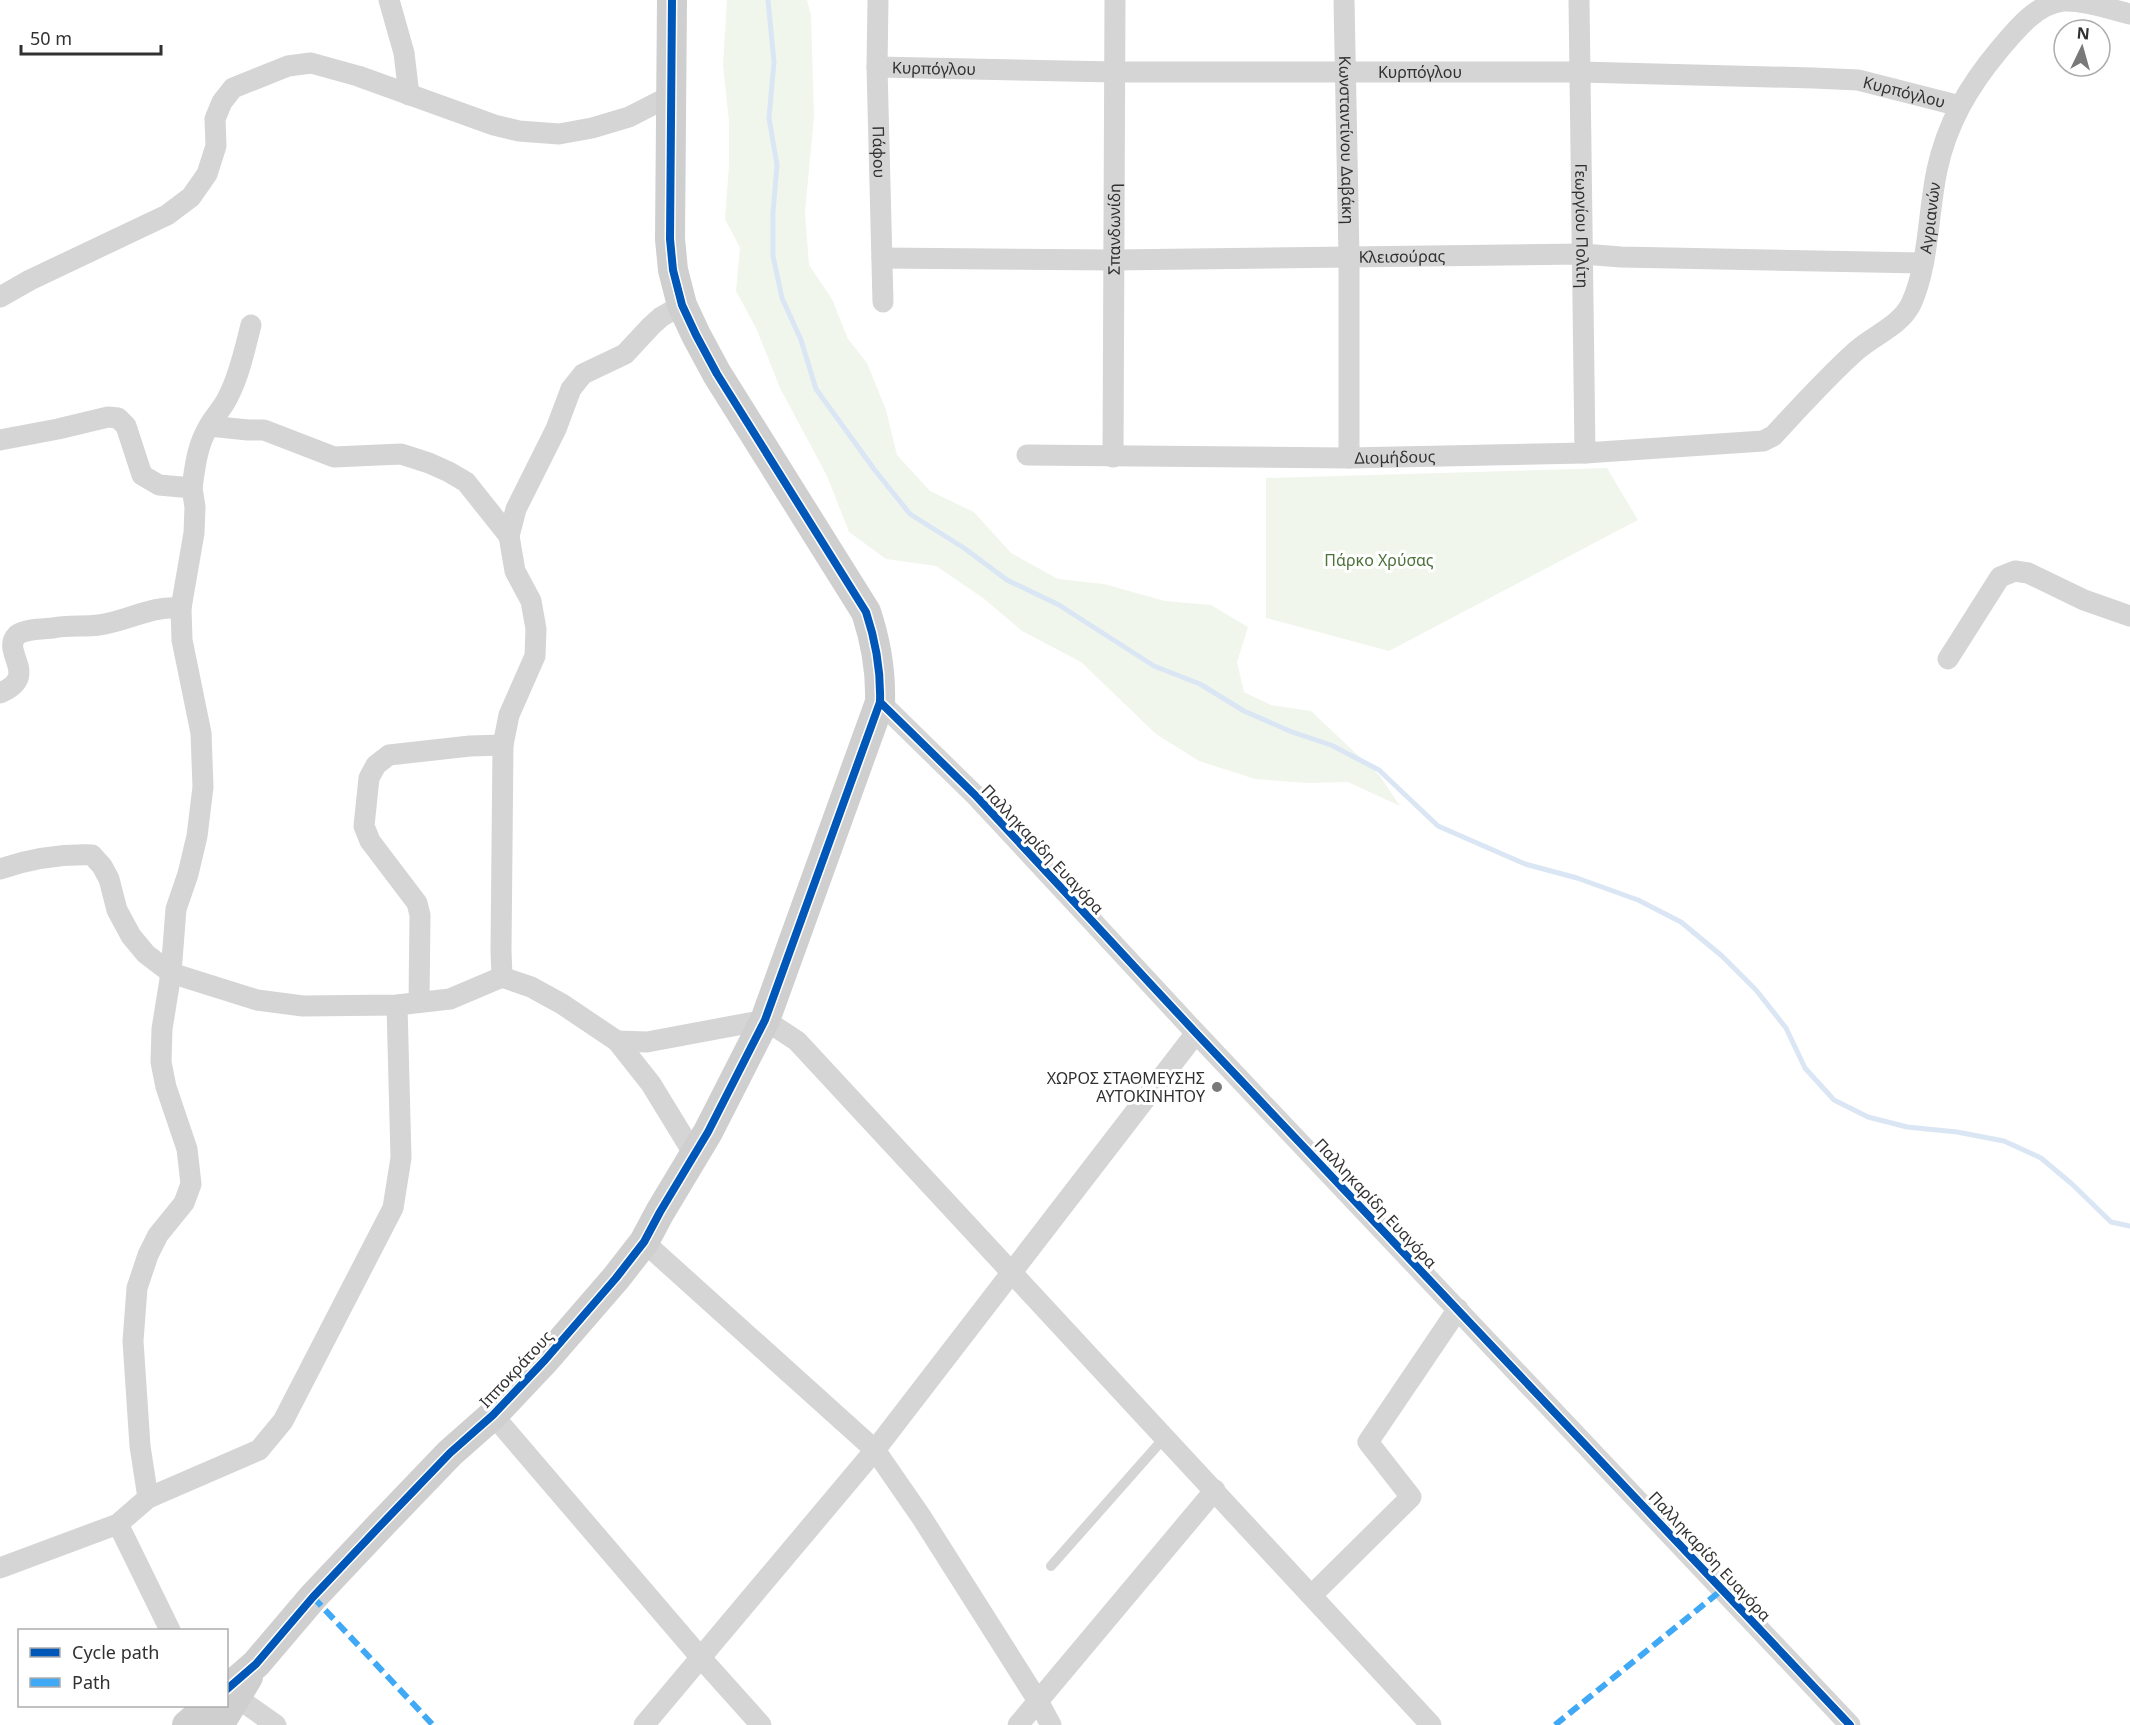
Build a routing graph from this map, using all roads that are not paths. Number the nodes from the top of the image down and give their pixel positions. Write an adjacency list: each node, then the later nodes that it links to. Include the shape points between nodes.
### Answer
1 (389, 0): 13 (street, via 404,53)
2 (672, 0): 14 (street, Ιπποκράτους)
3 (878, 0): 9 (street, Πάφου)
4 (1115, 0): 10 (street, Σπανδωνίδη)
5 (1344, 0): 11 (street, Κωνσταντίνου Δαβάκη)
6 (1579, 0): 12 (street, Γεωργίου Πολίτη)
7 (2087, 2): 8 (street, Αγριανών); 15 (street, Αγριανών, via 2063,1 2027,19 1986,66)
8 (2130, 14)
9 (877, 67): 10 (street, Κυρπόγλου); 18 (street, Πάφου)
10 (1115, 72): 11 (street, Κυρπόγλου); 19 (street, Σπανδωνίδη)
11 (1344, 72): 12 (street, Κυρπόγλου); 17 (street, Κωνσταντίνου Δαβάκη)
12 (1580, 72): 15 (street, Κυρπόγλου, via 1858,80); 16 (street, Γεωργίου Πολίτη)
13 (409, 95): 14 (street, via 494,125 559,134 629,117); 21 (street, via 311,63 288,66 233,88 215,119 216,146 207,174 191,197 167,215)
14 (672, 95): 23 (street, Ιπποκράτους, via 670,239)
15 (1959, 106): 20 (street, Αγριανών, via 1937,171)
16 (1583, 254): 17 (street, Κλεισούρας); 20 (street, Κλεισούρας); 28 (street, Γεωργίου Πολίτη)
17 (1349, 257): 19 (street, Κλεισούρας); 31 (street, Κωνσταντίνου Δαβάκη)
18 (882, 258): 19 (street, Κλεισούρας); 22 (street, Πάφου)
19 (1113, 260): 30 (street, Σπανδωνίδη)
20 (1922, 263): 27 (street, Αγριανών, via 1905,314 1854,352 1773,436)
21 (0, 297)
22 (883, 303)
23 (682, 305): 33 (street, via 651,326 625,354 583,374 572,389 516,509); 38 (street, Ιπποκράτους, via 717,374 866,612 877,648)
24 (251, 325): 25 (street, via 230,395)
25 (209, 426): 32 (street, via 196,457); 33 (street, via 264,430 334,457 400,454 429,463 466,482)
26 (0, 440): 32 (street, via 118,418 126,426 142,475 159,484)
27 (1762, 441): 28 (street, Διομήδους)
28 (1585, 453): 31 (street, Διομήδους)
29 (1027, 455): 30 (street, Διομήδους)
30 (1113, 457): 31 (street, Διομήδους)
31 (1349, 458)
32 (192, 488): 34 (street, via 194,533)
33 (509, 536): 39 (street, via 515,571 531,601 536,629 535,656 509,715)
34 (181, 608): 37 (street, via 158,608 101,625 22,633 11,648 18,667 17,680); 41 (street, via 182,640 201,733 203,787 197,836 176,909)
35 (2130, 616): 36 (street, via 2084,600 2028,573 2015,572 2000,577)
36 (1948, 660)
37 (0, 693)
38 (880, 702): 45 (street, Ιπποκράτους); 46 (street, Παλληκαρίδη Ευαγόρα, via 977,797)
39 (503, 745): 42 (street); 43 (street, via 389,754 369,778 364,826 370,841 417,903 420,915)
40 (0, 869): 41 (street, via 70,854 92,855 109,879 117,910 131,936)
41 (171, 974): 44 (street, via 257,1000 303,1006); 56 (street, via 161,1062 187,1149 191,1184 184,1203 158,1234 137,1288 133,1341 140,1446)
42 (502, 977): 43 (street, via 450,999); 47 (street, via 552,998)
43 (420, 1002): 44 (street)
44 (397, 1005): 56 (street, via 401,1158 393,1208 283,1421 268,1441 259,1450)
45 (765, 1020): 47 (street, via 647,1042); 48 (street, Ιπποκράτους); 50 (street, via 797,1041)
46 (1196, 1033): 50 (street); 51 (street, Παλληκαρίδη Ευαγόρα)
47 (617, 1041): 48 (street, via 651,1084)
48 (695, 1156): 49 (street, Ιπποκράτους)
49 (644, 1242): 52 (street, Ιπποκράτους, via 552,1352); 54 (street)
50 (1011, 1272): 53 (street); 54 (street)
51 (1458, 1309): 60 (street, via 1368,1442 1411,1497); 76 (street, Παλληκαρίδη Ευαγόρα)
52 (493, 1414): 62 (street); 63 (street, Ιπποκράτους, via 378,1528)
53 (1165, 1437): 55 (street); 58 (lane)
54 (875, 1450): 62 (street); 65 (street)
55 (1215, 1490): 60 (street); 65 (street)
56 (148, 1498): 57 (street)
57 (118, 1524): 59 (street); 61 (street)
58 (1051, 1566)
59 (0, 1568)
60 (1312, 1595): 75 (street)
61 (170, 1629)
62 (700, 1658): 71 (street); 72 (street)
63 (228, 1694)
64 (228, 1700): 70 (street)
65 (1038, 1701): 73 (street); 74 (street)
66 (212, 1707): 68 (street, Ιπποκράτους)
67 (222, 1707): 69 (street, Ιπποκράτους)
68 (188, 1725)
69 (219, 1725)
70 (276, 1725)
71 (644, 1725)
72 (761, 1725)
73 (1018, 1725)
74 (1051, 1725)
75 (1431, 1725)
76 (1850, 1725)

